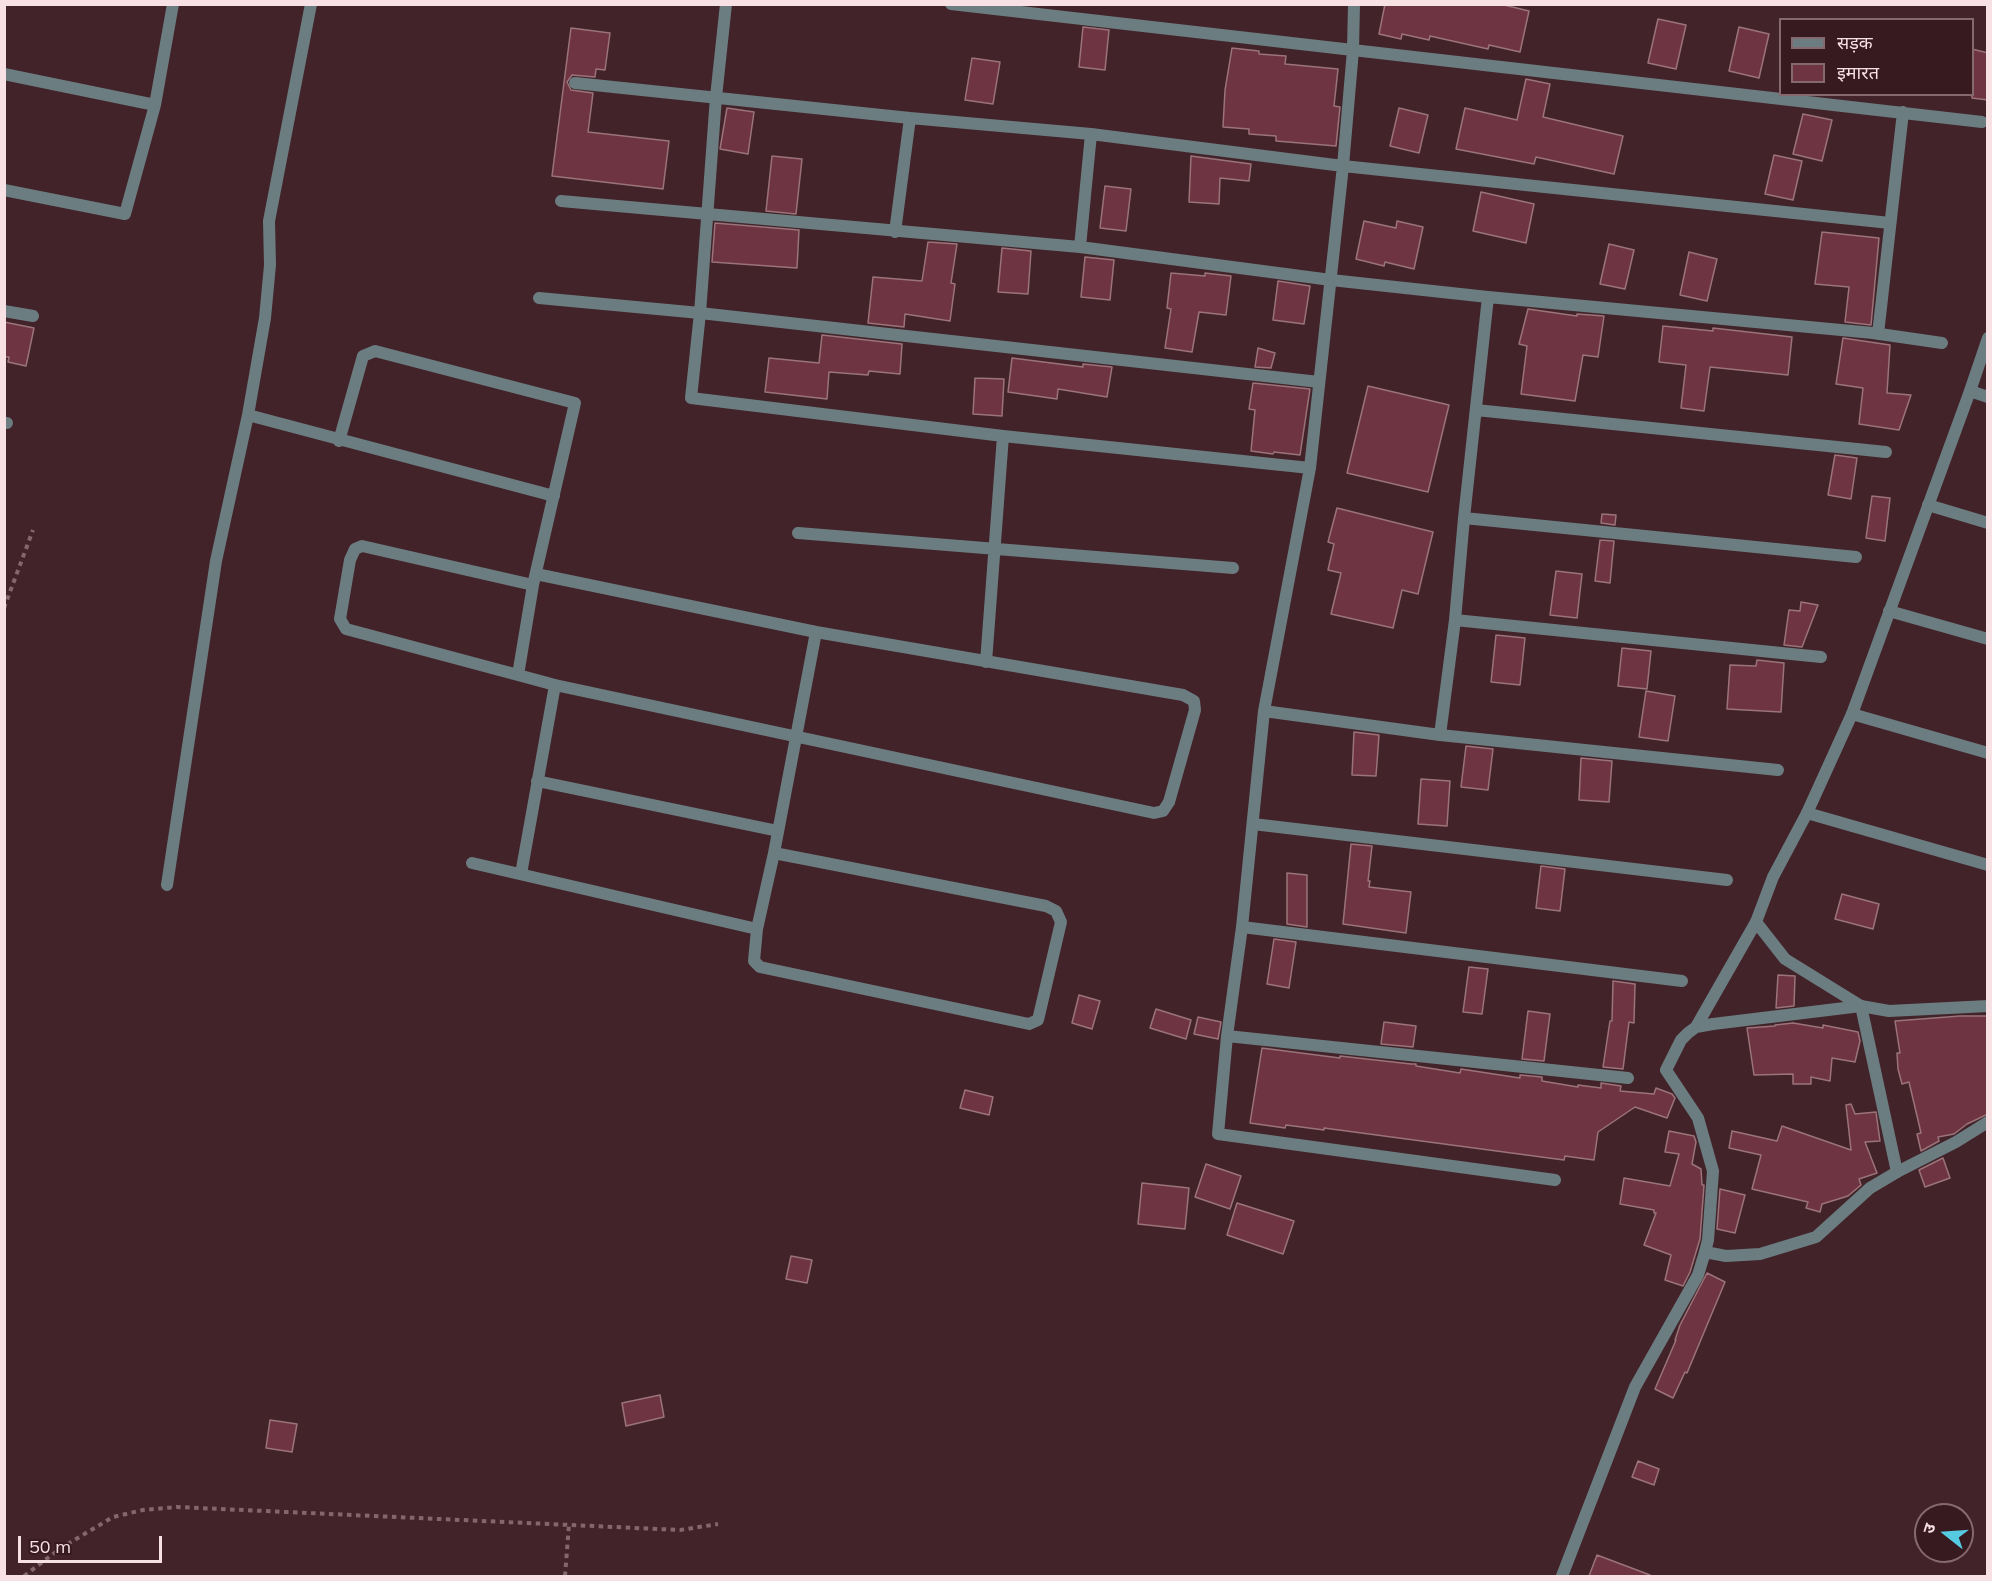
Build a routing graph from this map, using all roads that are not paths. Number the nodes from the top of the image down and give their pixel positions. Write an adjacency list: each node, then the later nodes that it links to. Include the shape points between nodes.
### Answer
1 (173, 4): 10 (street)
2 (311, 4): 35 (street, via 269,221 265,318)
3 (726, 4): 9 (street)
4 (951, 4): 6 (street)
5 (1354, 4): 6 (street)
6 (1353, 50): 11 (street); 15 (street)
7 (4, 74): 10 (street)
8 (575, 83): 9 (street)
9 (716, 97): 12 (street); 18 (street)
10 (155, 105): 16 (street, via 126,214)
11 (1903, 112): 13 (street); 19 (street)
12 (910, 118): 14 (street); 20 (street)
13 (1982, 122)
14 (1091, 134): 15 (street); 21 (street)
15 (1343, 166): 19 (street); 22 (street)
16 (4, 190)
17 (561, 201): 18 (street)
18 (707, 213): 20 (street); 26 (street)
19 (1890, 222): 28 (street)
20 (895, 232): 21 (street)
21 (1080, 248): 22 (street)
22 (1330, 280): 23 (street); 31 (street)
23 (1488, 297): 28 (street); 34 (street)
24 (539, 298): 26 (street)
25 (4, 311): 27 (street)
26 (700, 313): 31 (street); 36 (street, via 691,398)
27 (33, 316)
28 (1878, 334): 30 (street)
29 (1988, 338): 32 (street)
30 (1942, 343)
31 (1319, 382): 39 (street)
32 (1970, 391): 33 (street); 41 (street)
33 (1988, 397)
34 (1476, 410): 38 (street); 42 (street)
35 (248, 415): 37 (street); 72 (street, via 216,561)
36 (1003, 436): 39 (street); 45 (street)
37 (339, 441): 40 (street); 40 (street, via 363,356 375,351 575,403)
38 (1886, 452)
39 (1310, 468): 57 (street)
40 (554, 496): 48 (street)
41 (1928, 505): 43 (street); 49 (street)
42 (1464, 518): 46 (street); 50 (street)
43 (1988, 523)
44 (798, 533): 45 (street)
45 (995, 549): 47 (street); 54 (street)
46 (1856, 557)
47 (1233, 568)
48 (535, 580): 51 (street); 55 (street); 55 (street, via 362,546 355,549 350,560 340,619 346,629)
49 (1889, 611): 52 (street); 58 (street)
50 (1455, 620): 53 (street); 59 (street)
51 (816, 632): 54 (street); 60 (street)
52 (1988, 639)
53 (1821, 657)
54 (986, 662): 60 (street, via 1183,695 1194,701 1195,710 1169,802 1163,811 1154,813)
55 (518, 675): 56 (street)
56 (555, 685): 60 (street); 63 (street)
57 (1264, 711): 59 (street); 65 (street)
58 (1852, 714): 61 (street); 64 (street)
59 (1440, 735): 62 (street)
60 (795, 737): 66 (street)
61 (1988, 753)
62 (1778, 770)
63 (537, 781): 66 (street); 70 (street)
64 (1807, 813): 69 (street); 73 (street, via 1773,877)
65 (1253, 824): 71 (street); 74 (street)
66 (778, 831): 67 (street)
67 (774, 853): 75 (street); 75 (street, via 1056,911 1061,922 1042,1009 1038,1020 1029,1024 760,967 754,961)
68 (472, 863): 70 (street)
69 (1988, 865)
70 (521, 874): 75 (street)
71 (1727, 880)
72 (167, 885)
73 (1756, 922): 77 (street, via 1785,959); 79 (street)
74 (1242, 927): 76 (street); 80 (street)
75 (757, 929)
76 (1682, 981)
77 (1861, 1006): 78 (street, via 1888,1011); 79 (street); 83 (street)
78 (1988, 1006)
79 (1696, 1027): 85 (street, via 1681,1040 1666,1070 1698,1118 1713,1171)
80 (1227, 1036): 81 (street); 84 (street, via 1218,1134)
81 (1628, 1078)
82 (1988, 1122): 83 (street)
83 (1898, 1172): 85 (street, via 1870,1188 1816,1237 1760,1254 1726,1256)
84 (1555, 1180)
85 (1705, 1252): 86 (street, via 1698,1275 1635,1387)
86 (1562, 1576)

